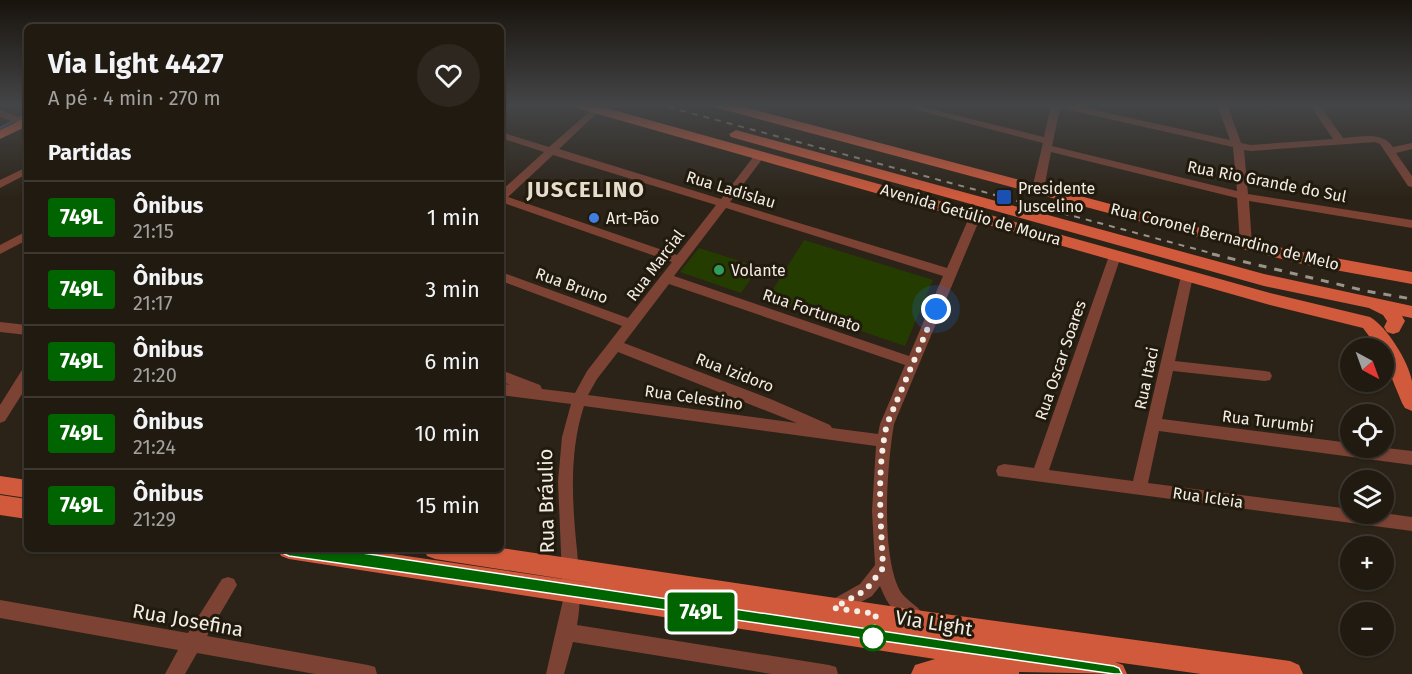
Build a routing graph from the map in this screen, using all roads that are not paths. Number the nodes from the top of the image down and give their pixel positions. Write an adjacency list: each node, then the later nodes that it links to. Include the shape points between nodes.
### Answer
1 (568, 135): 15 (street)
2 (693, 135): 17 (main road, Avenida Getúlio de Moura)
3 (739, 135): 38 (main road, Avenida Getúlio de Moura, via 1241,274)
4 (846, 135): 21 (main road, Rua Coronel Bernardino de Melo)
5 (1013, 135): 12 (street, Rua Rio Grande do Sul)
6 (1049, 135): 12 (street)
7 (1192, 135): 13 (street)
8 (1233, 135): 13 (street)
9 (1336, 135): 11 (street)
10 (504, 136): 15 (street, Rua Ladislau)
11 (1339, 140): 13 (street, via 1256,148); 16 (street, via 1379,139)
12 (1047, 145): 21 (street); 23 (street, Rua Rio Grande do Sul)
13 (1237, 146): 23 (street)
14 (1412, 146): 16 (street)
15 (551, 151): 22 (street); 25 (street, Rua Ladislau)
16 (1390, 151): 19 (street)
17 (761, 154): 25 (street, Rua Marcial); 26 (main road, Avenida Getúlio de Moura)
18 (24, 172): 20 (street)
19 (1412, 184)
20 (0, 185)
21 (1038, 189): 29 (main road, Rua Coronel Bernardino de Melo)
22 (504, 194)
23 (1242, 196): 27 (street, Rua Rio Grande do Sul); 29 (street)
24 (504, 198): 32 (street)
25 (723, 204): 32 (street, Rua Marcial); 33 (street, Rua Ladislau)
26 (975, 216): 31 (main road, Avenida Getúlio de Moura); 33 (street)
27 (1412, 224)
28 (24, 237): 30 (street)
29 (1246, 245): 37 (main road, Rua Coronel Bernardino de Melo)
30 (0, 250)
31 (1115, 256): 34 (main road, Avenida Getúlio de Moura); 68 (street, Rua Oscar Soares)
32 (680, 260): 36 (street, Rua Marcial)
33 (951, 274): 51 (street)
34 (1187, 276): 41 (main road, Avenida Getúlio de Moura); 52 (street, Rua Itaci)
35 (504, 277): 43 (street, Rua Bruno)
36 (666, 278): 43 (street, Rua Marcial); 51 (street, Rua Fortunato)
37 (1412, 278)
38 (1361, 301): 39 (main road, Avenida Getúlio de Moura); 41 (main road, via 1353,309)
39 (1381, 305): 40 (main road); 45 (main road, via 1395,317)
40 (1412, 312)
41 (1367, 323): 45 (main road, Avenida Getúlio de Moura); 47 (main road)
42 (1412, 323): 45 (main road)
43 (631, 324): 49 (street, Rua Marcial)
44 (0, 327): 46 (street)
45 (1392, 327): 48 (main road)
46 (24, 330)
47 (1381, 338)
48 (1390, 338)
49 (615, 345): 58 (street, Rua Marcial); 60 (street, Rua Izidoro)
50 (1394, 359): 59 (main road)
51 (912, 362): 65 (street)
52 (1167, 365): 54 (street); 63 (street, Rua Itaci)
53 (504, 376): 57 (street)
54 (1265, 376)
55 (24, 379): 61 (street)
56 (504, 389): 57 (street, Rua Celestino)
57 (549, 395): 58 (street, Rua Celestino)
58 (579, 399): 62 (street, Rua Celestino); 84 (street, Rua Bráulio, via 566,460 572,590)
59 (1412, 403)
60 (768, 404): 62 (street); 64 (street, Rua Izidoro)
61 (0, 417)
62 (763, 424): 64 (street, Rua Celestino)
63 (1154, 424): 66 (street, Rua Turumbi); 70 (street, Rua Itaci)
64 (841, 435): 65 (street, Rua Celestino)
65 (883, 441): 77 (street)
66 (1412, 458)
67 (1004, 471): 68 (street, Rua Icleia)
68 (1039, 475): 70 (street, Rua Icleia)
69 (0, 485): 71 (main road)
70 (1139, 488): 74 (street, Rua Icleia)
71 (24, 489)
72 (0, 505): 73 (main road)
73 (24, 509)
74 (1412, 524)
75 (317, 552): 78 (main road, Via Light)
76 (447, 552): 78 (main road, Via Light)
77 (883, 568): 81 (street, via 866,590); 83 (street, via 896,601)
78 (548, 577): 79 (main road, Via Light)
79 (590, 583): 81 (main road, Via Light); 86 (main road, Via Light)
80 (228, 585): 85 (street)
81 (834, 608): 83 (main road, Via Light)
82 (0, 609): 85 (street, Rua Josefina)
83 (921, 622): 93 (main road, Via Light)
84 (566, 632): 89 (street, Rua Bráulio); 90 (street)
85 (192, 644): 87 (street); 88 (street, Rua Josefina)
86 (1051, 664): 91 (main road); 92 (main road, Via Light)
87 (174, 674)
88 (368, 674)
89 (555, 674)
90 (829, 674)
91 (924, 674)
92 (1114, 674)
93 (1290, 674)

